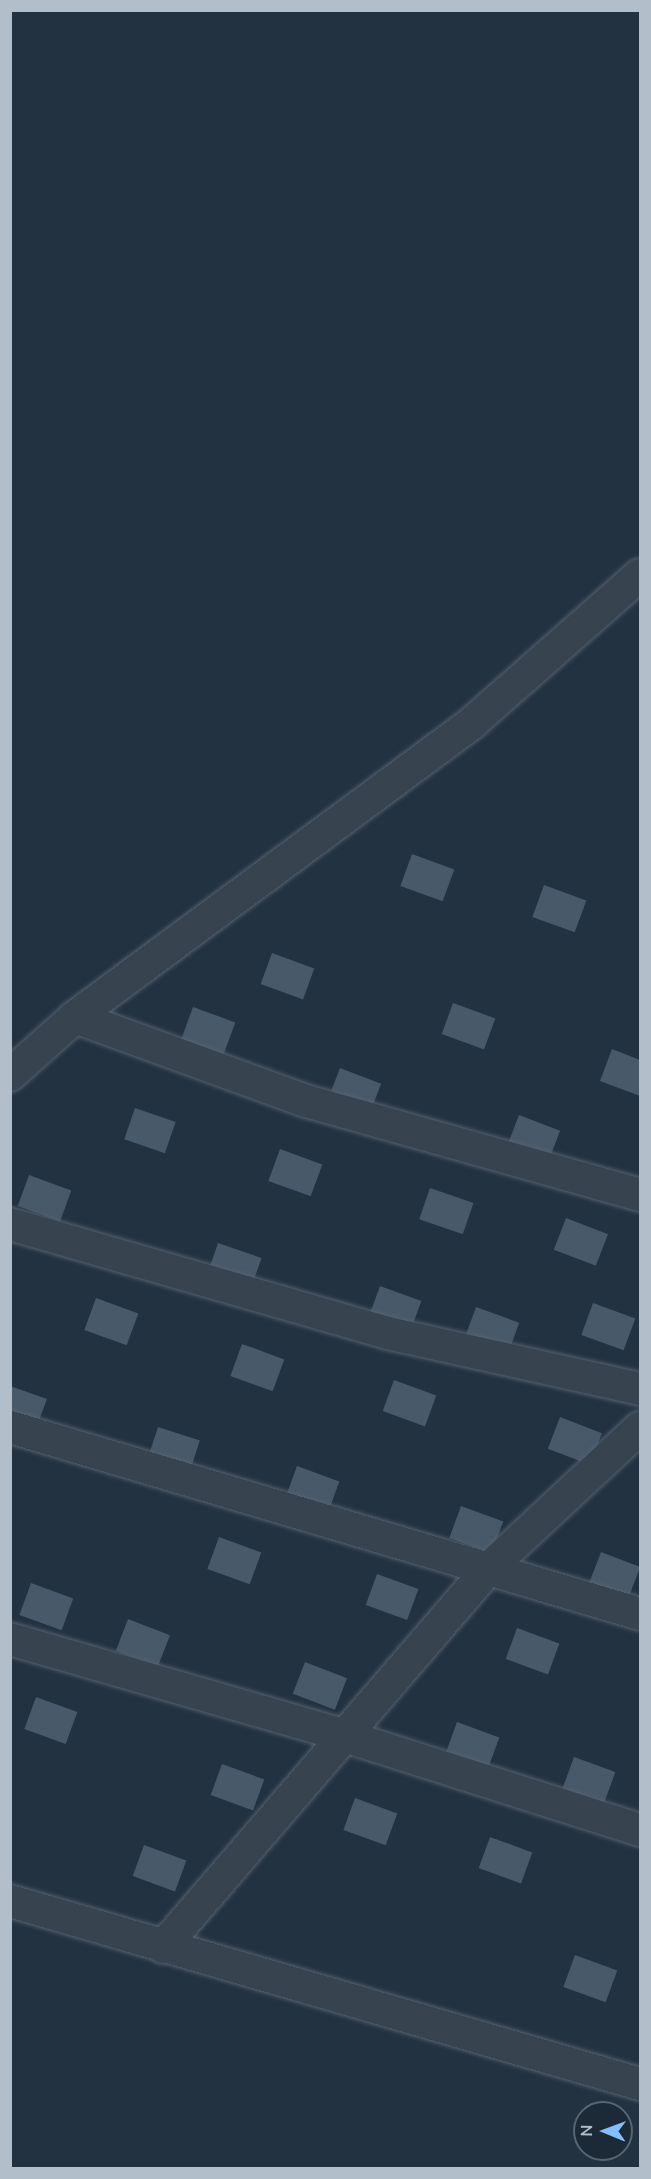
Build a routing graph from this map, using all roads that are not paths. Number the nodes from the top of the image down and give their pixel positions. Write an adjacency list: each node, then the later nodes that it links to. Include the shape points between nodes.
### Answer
1 (640, 575): 2 (street, via 472,723)
2 (75, 1017): 3 (street); 4 (street, via 306,1101)
3 (10, 1075)
4 (640, 1195)
5 (10, 1224): 6 (street, via 388,1333)
6 (640, 1389)
7 (10, 1427): 9 (street)
8 (640, 1428): 9 (street)
9 (488, 1570): 10 (street); 12 (street)
10 (640, 1614)
11 (10, 1639): 12 (street)
12 (345, 1736): 13 (street); 15 (street)
13 (640, 1830)
14 (10, 1901): 15 (street)
15 (162, 1947): 16 (street)
16 (640, 2084)

